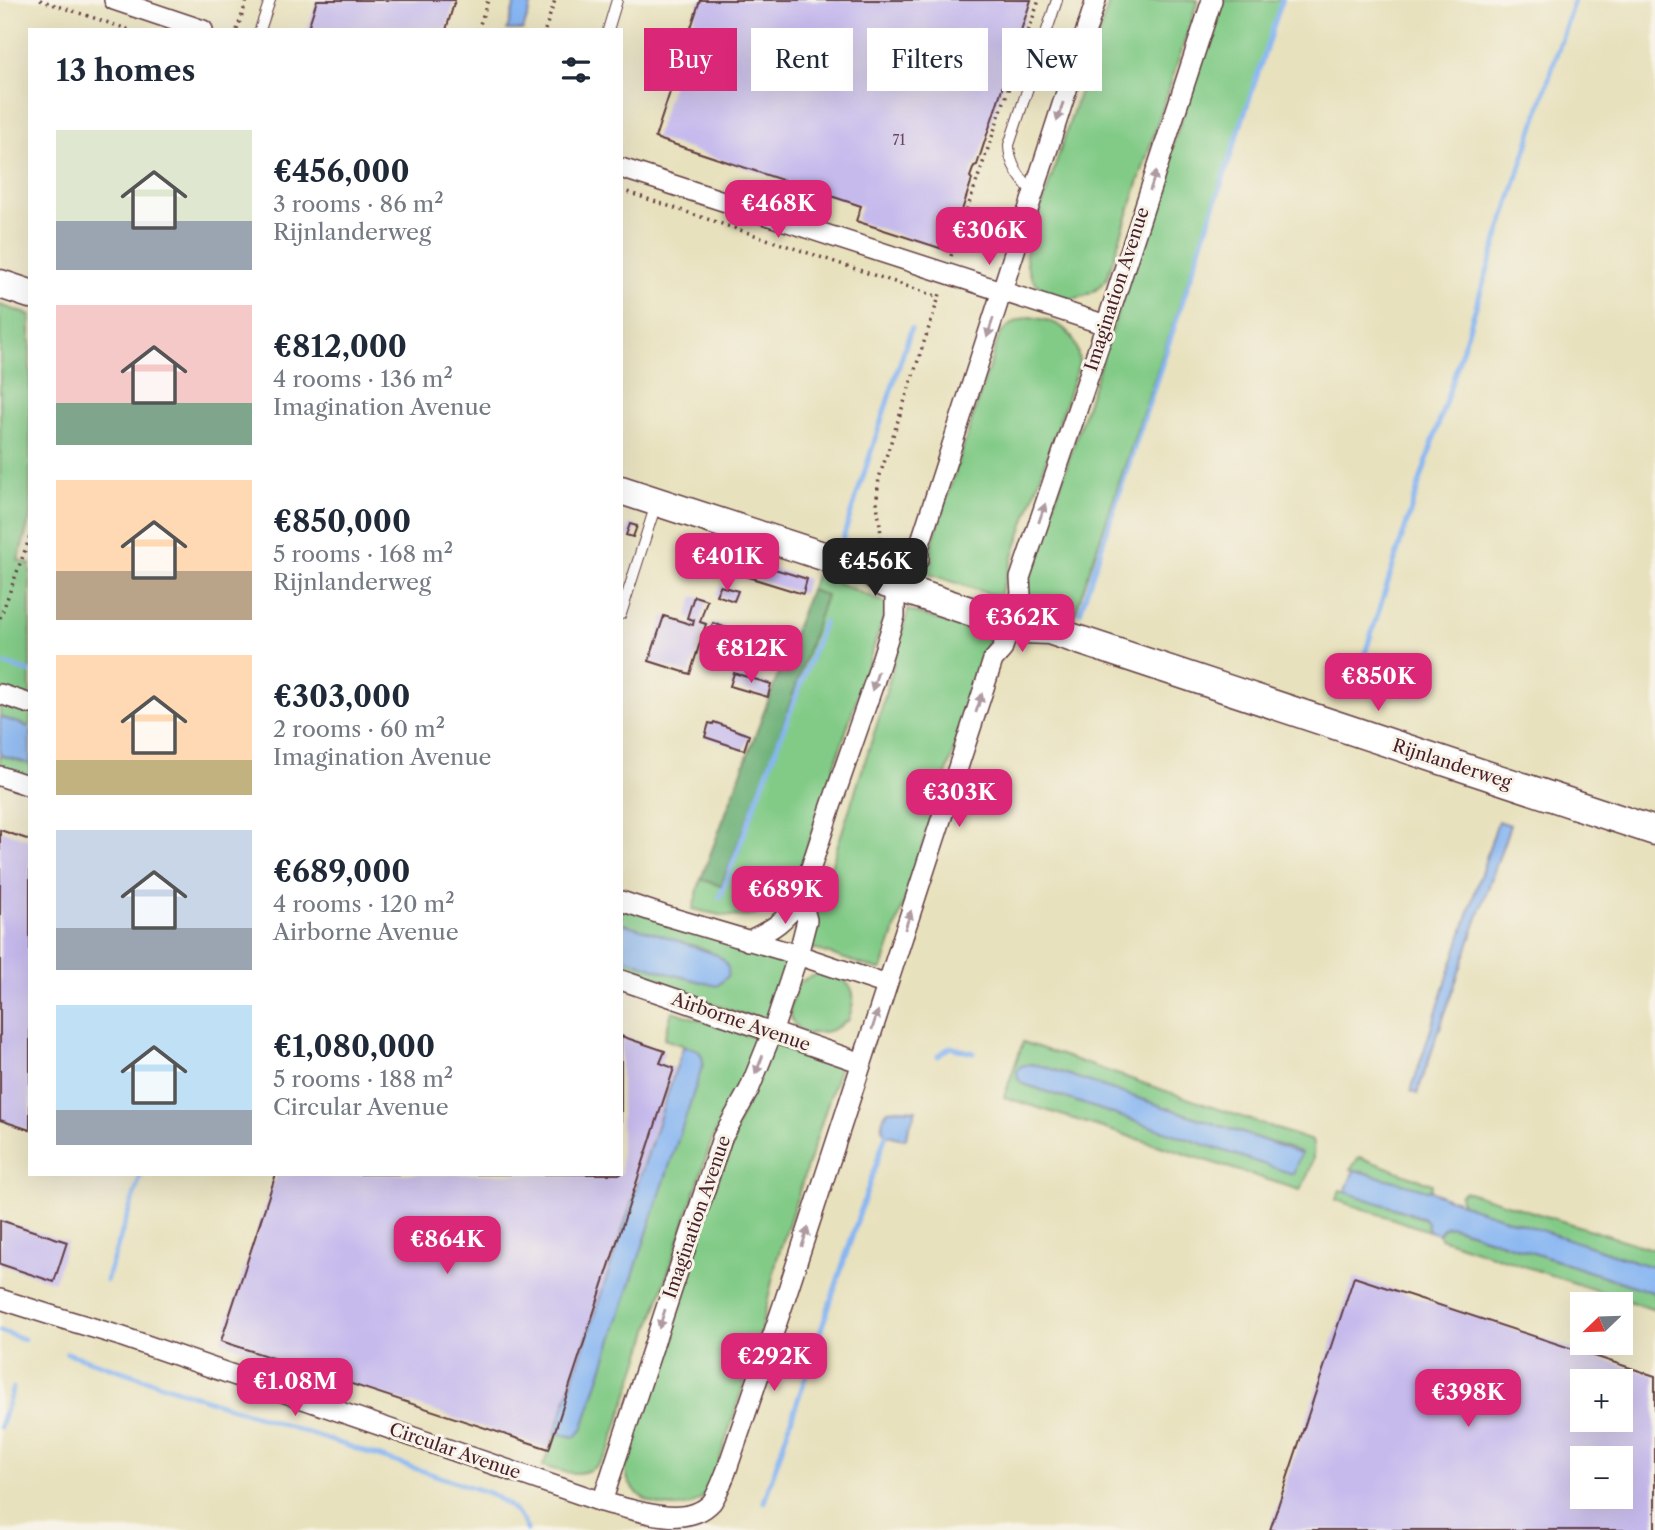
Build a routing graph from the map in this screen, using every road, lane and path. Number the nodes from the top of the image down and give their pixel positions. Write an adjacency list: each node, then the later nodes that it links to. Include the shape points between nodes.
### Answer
1 (40, 0): 12 (path)
2 (114, 0): 13 (street)
3 (247, 0): 14 (path)
4 (270, 0): 15 (lane)
5 (488, 0): 16 (path)
6 (555, 0): 17 (path)
7 (618, 0): 18 (lane)
8 (1039, 0): 22 (path)
9 (1057, 0): 21 (lane, via 1009,145 1012,165)
10 (1096, 0): 21 (street, Imagination Avenue, one-way to 21)
11 (1212, 0): 27 (street, Imagination Avenue, one-way to 11)
12 (124, 28)
13 (198, 28)
14 (238, 28)
15 (261, 28)
16 (479, 28)
17 (546, 28)
18 (609, 28)
19 (623, 170): 22 (street)
20 (623, 191): 26 (path)
21 (1034, 194): 24 (street, Imagination Avenue)
22 (946, 273): 24 (street); 26 (path)
23 (0, 284): 25 (street)
24 (1002, 291): 27 (street); 32 (street, Imagination Avenue, one-way to 32, via 919,547 909,557)
25 (28, 293)
26 (939, 297): 31 (path, via 879,478 882,539)
27 (1106, 325): 34 (street, Imagination Avenue, one-way to 27, via 1009,590 1020,578)
28 (623, 490): 29 (street, Rijnlanderweg)
29 (657, 501): 31 (street, Rijnlanderweg); 33 (lane)
30 (28, 542): 35 (path)
31 (872, 572): 32 (street, Rijnlanderweg, via 888,569)
32 (906, 582): 34 (street, Rijnlanderweg); 41 (street, Imagination Avenue, one-way to 41, via 904,604 895,616)
33 (623, 608)
34 (1007, 615): 40 (street, Rijnlanderweg, via 1028,614 1049,630); 46 (street, Imagination Avenue, one-way to 34, via 993,660 1002,650)
35 (0, 618)
36 (0, 694): 37 (street)
37 (28, 703)
38 (0, 776): 39 (street)
39 (28, 785)
40 (1655, 831)
41 (802, 898): 43 (street, via 787,918); 44 (street, Imagination Avenue, via 807,920)
42 (623, 902): 43 (street)
43 (748, 941): 44 (street)
44 (798, 955): 46 (street); 47 (street, Imagination Avenue)
45 (623, 981): 47 (street, Airborne Avenue)
46 (887, 985): 48 (street, Imagination Avenue, one-way to 46)
47 (772, 1033): 48 (street, Airborne Avenue); 50 (street, Imagination Avenue, one-way to 50, via 749,1090 722,1138)
48 (862, 1063): 51 (street, Imagination Avenue, one-way to 48, via 692,1516 710,1504 726,1472)
49 (0, 1299): 50 (street, Circular Avenue, via 133,1340)
50 (602, 1502): 51 (street, Circular Avenue)
51 (672, 1519)

